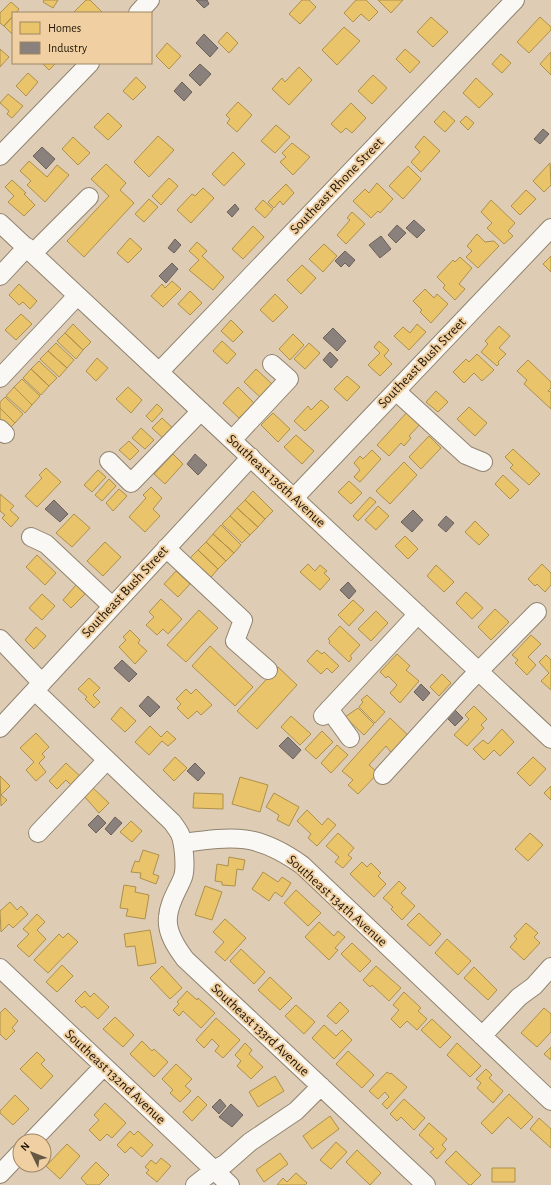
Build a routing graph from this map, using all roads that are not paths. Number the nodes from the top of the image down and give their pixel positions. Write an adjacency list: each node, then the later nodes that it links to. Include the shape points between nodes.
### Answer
1 (150, 0): 3 (street)
2 (515, 0): 13 (street, Southeast Rhone Street)
3 (139, 12)
4 (89, 64): 5 (street)
5 (0, 156)
6 (89, 197): 9 (street)
7 (0, 223): 9 (street, Southeast 136th Avenue)
8 (551, 228): 15 (street, Southeast Bush Street)
9 (30, 250): 10 (street); 11 (street, Southeast 136th Avenue)
10 (0, 276)
11 (77, 296): 13 (street, Southeast 136th Avenue); 14 (street)
12 (272, 364): 17 (street, via 289,379)
13 (159, 372): 16 (street, Southeast 136th Avenue)
14 (0, 378)
15 (396, 391): 20 (street, via 466,455); 21 (street, Southeast Bush Street)
16 (201, 411): 17 (street, Southeast 136th Avenue); 19 (street, via 131,483)
17 (232, 440): 18 (street, Southeast 136th Avenue)
18 (251, 457): 21 (street, Southeast 136th Avenue); 23 (street, Southeast Bush Street)
19 (109, 461)
20 (483, 462)
21 (294, 498): 26 (street, Southeast 136th Avenue)
22 (31, 537): 24 (street, via 46,544)
23 (166, 548): 24 (street, Southeast Bush Street); 28 (street, via 243,620 236,641)
24 (112, 606): 30 (street, Southeast Bush Street)
25 (537, 612): 29 (street)
26 (418, 614): 29 (street, Southeast 136th Avenue); 32 (street, via 326,713)
27 (0, 640): 30 (street)
28 (268, 670)
29 (480, 672): 33 (street, Southeast 136th Avenue); 35 (street)
30 (38, 687): 31 (street, Southeast Bush Street); 34 (street)
31 (0, 728)
32 (350, 738)
33 (551, 739)
34 (107, 760): 36 (street); 37 (street, via 172,822)
35 (383, 775)
36 (38, 833)
37 (183, 843): 40 (street, Southeast 134th Avenue, via 225,837 242,838 276,848 290,857 302,865); 42 (street, Southeast 133rd Avenue, via 184,875 167,918 176,947 184,959)
38 (0, 968): 41 (street, Southeast 132nd Avenue)
39 (551, 968): 40 (street, via 534,986 518,997)
40 (482, 1036): 43 (street, Southeast 134th Avenue)
41 (104, 1066): 44 (street); 46 (street, Southeast 132nd Avenue)
42 (321, 1086): 46 (street, via 296,1111); 50 (street, Southeast 133rd Avenue)
43 (551, 1101)
44 (40, 1133)
45 (12, 1162): 47 (street)
46 (214, 1170): 48 (street); 49 (street, Southeast 132nd Avenue)
47 (0, 1174)
48 (195, 1185)
49 (230, 1185)
50 (426, 1185)

